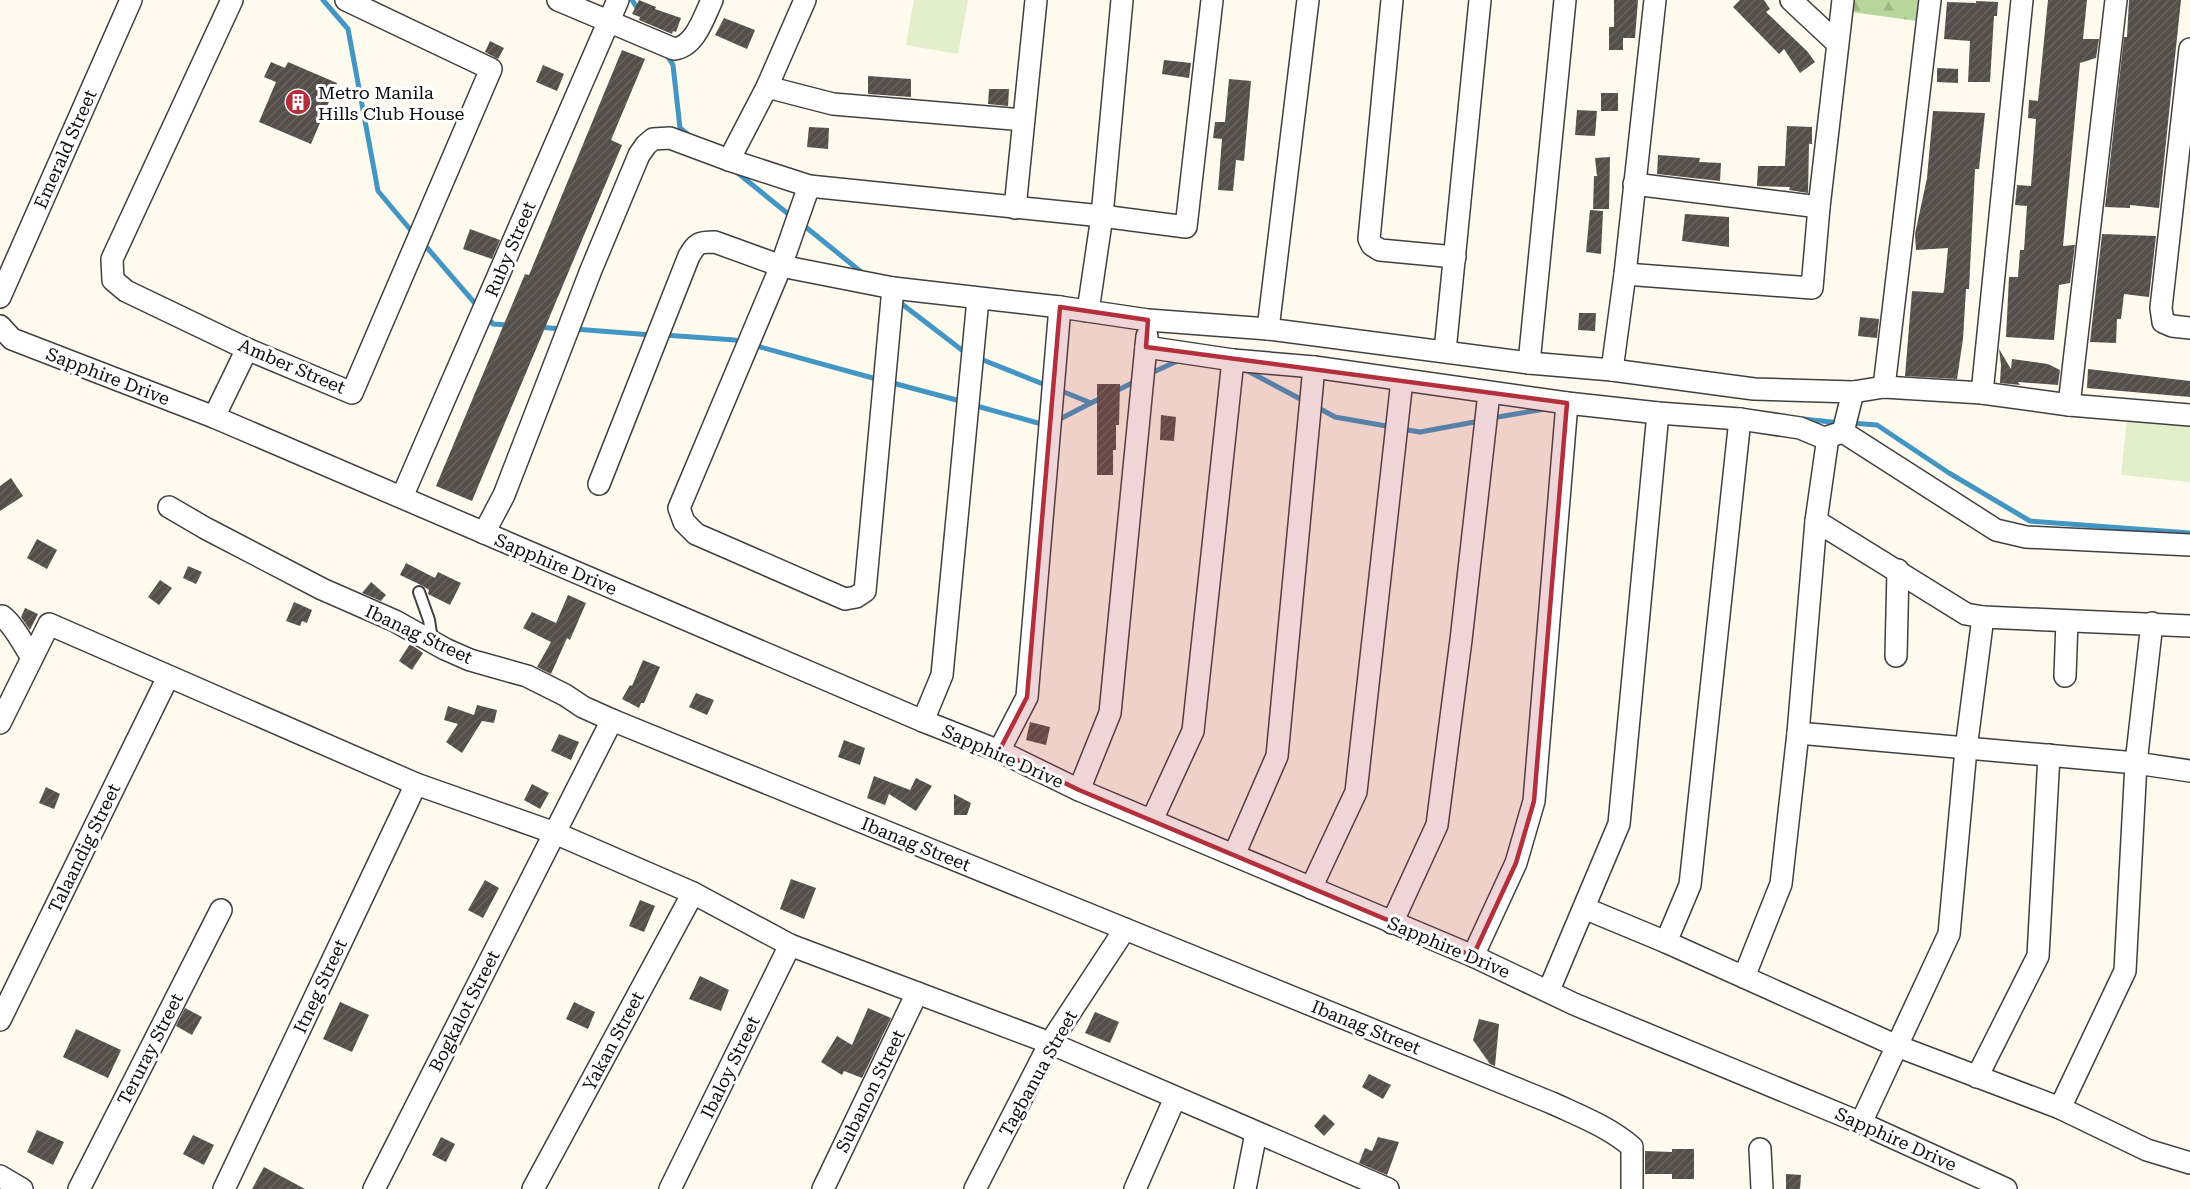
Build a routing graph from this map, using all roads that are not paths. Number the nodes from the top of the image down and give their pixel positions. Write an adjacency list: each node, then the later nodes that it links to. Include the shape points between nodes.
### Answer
1 (131, 0): 37 (street, Emerald Street)
2 (232, 0): 46 (street, Amber Street, via 112,259 113,280 126,291)
3 (346, 0): 21 (street, Amber Street)
4 (558, 0): 22 (street)
5 (618, 0): 22 (street, Ruby Street)
6 (712, 0): 22 (street, via 691,40 680,49)
7 (805, 0): 25 (street)
8 (1036, 0): 26 (street)
9 (1122, 0): 32 (street)
10 (1212, 0): 32 (street, via 1186,227)
11 (1308, 0): 44 (street)
12 (1392, 0): 33 (street, via 1370,238 1372,245 1380,249)
13 (1480, 0): 33 (street)
14 (1565, 0): 49 (street)
15 (1655, 0): 28 (street)
16 (1791, 0): 23 (street)
17 (1843, 0): 23 (street)
18 (1930, 0): 53 (street)
19 (2022, 0): 56 (street)
20 (2116, 0): 58 (street)
21 (390, 9): 46 (street, Amber Street, via 491,69 352,393)
22 (608, 22): 65 (street, Ruby Street)
23 (1837, 44): 30 (street)
24 (2190, 49): 43 (street, via 2161,308 2163,322)
25 (767, 87): 26 (street, via 833,104); 27 (street)
26 (1023, 120): 31 (street)
27 (729, 160): 29 (street); 68 (street, via 669,138 653,139 639,155 504,495)
28 (1634, 183): 30 (street); 35 (street)
29 (809, 186): 31 (street); 34 (street)
30 (1819, 207): 35 (street, via 1812,288)
31 (1015, 208): 32 (street)
32 (1102, 216): 40 (street)
33 (1455, 257): 47 (street)
34 (781, 266): 36 (street); 36 (street, via 679,508 684,522 696,534 845,599 865,591); 64 (street, via 715,242 696,244)
35 (1625, 274): 51 (street)
36 (894, 288): 38 (street)
37 (0, 297)
38 (978, 299): 39 (street); 83 (street, via 942,675)
39 (1060, 307): 40 (street); 87 (street, via 1027,697)
40 (1089, 311): 41 (street)
41 (1148, 320): 44 (street); 45 (street)
42 (0, 326): 61 (street, Sapphire Drive, via 12,339)
43 (2190, 328)
44 (1268, 329): 47 (street)
45 (1146, 347): 48 (street); 92 (street, via 1110,713)
46 (247, 349): 61 (street)
47 (1445, 351): 49 (street)
48 (1233, 360): 50 (street); 93 (street, via 1193,731)
49 (1529, 363): 51 (street)
50 (1314, 367): 52 (street); 95 (street, via 1276,756)
51 (1612, 370): 54 (street, via 1754,389)
52 (1402, 380): 55 (street); 96 (street, via 1356,792)
53 (1884, 387): 54 (street); 56 (street)
54 (1853, 392): 63 (street)
55 (1489, 393): 57 (street); 100 (street, via 1437,825)
56 (1982, 393): 58 (street)
57 (1567, 403): 59 (street); 104 (street, via 1534,801 1516,863)
58 (2069, 405): 60 (street)
59 (1658, 413): 62 (street); 98 (street, via 1618,824)
60 (2190, 415)
61 (214, 417): 65 (street, Sapphire Drive)
62 (1740, 419): 63 (street); 102 (street, via 1690,885)
63 (1833, 435): 67 (street, via 1827,444); 69 (street, via 1996,530 2026,537)
64 (599, 484)
65 (402, 497): 68 (street, Sapphire Drive)
66 (169, 507): 77 (street, Ibanag Street, via 322,589)
67 (1816, 521): 70 (street); 85 (street)
68 (484, 533): 83 (street, Sapphire Drive)
69 (2190, 545)
70 (1898, 570): 73 (street, via 1966,614); 78 (street)
71 (419, 592): 77 (lane)
72 (2, 616): 79 (street)
73 (1983, 617): 74 (street); 86 (street)
74 (2067, 621): 75 (street); 80 (street)
75 (2152, 623): 76 (street); 89 (street)
76 (2190, 626)
77 (432, 642): 82 (street, Ibanag Street, via 470,660 527,676)
78 (1896, 656)
79 (32, 658): 81 (street, via 49,624); 84 (street)
80 (2065, 676)
81 (168, 677): 91 (street); 108 (street, Talaandig Street)
82 (612, 720): 94 (street, Bogkalot Street); 101 (street, Ibanag Street)
83 (923, 721): 87 (street, Sapphire Drive)
84 (0, 723)
85 (1798, 733): 86 (street); 105 (street, via 1781,884)
86 (1966, 749): 88 (street); 110 (street, via 1949,934)
87 (999, 751): 92 (street, Sapphire Drive)
88 (2049, 755): 89 (street); 111 (street, via 2038,956)
89 (2136, 763): 90 (street); 113 (street, via 2125,970)
90 (2190, 771)
91 (416, 784): 94 (street); 121 (street, Itneg Street)
92 (1079, 790): 93 (street, Sapphire Drive)
93 (1152, 820): 95 (street, Sapphire Drive)
94 (555, 833): 97 (street); 122 (street, Bogkalot Street)
95 (1234, 855): 96 (street, Sapphire Drive)
96 (1311, 888): 100 (street, Sapphire Drive)
97 (693, 893): 103 (street); 123 (street, Yakan Street)
98 (1584, 908): 102 (street); 106 (street)
99 (221, 910): 120 (street, Teruray Street)
100 (1392, 923): 104 (street, Sapphire Drive)
101 (1125, 929): 109 (street, Tagbanua Street); 130 (street, Ibanag Street, via 1597,1123 1632,1148)
102 (1666, 942): 105 (street)
103 (790, 945): 107 (street); 124 (street, Ibaloy Street)
104 (1473, 956): 106 (street, Sapphire Drive)
105 (1744, 977): 110 (street)
106 (1549, 990): 114 (street, Sapphire Drive, via 1574,1004)
107 (917, 993): 109 (street); 125 (street, Subanon Street)
108 (0, 1020)
109 (1050, 1043): 112 (street); 126 (street, Tagbanua Street)
110 (1898, 1046): 111 (street); 114 (street)
111 (1977, 1077): 113 (street)
112 (1175, 1098): 115 (street); 127 (street)
113 (2060, 1108): 117 (street, via 2147,1150)
114 (1861, 1123): 132 (street, Sapphire Drive)
115 (1256, 1133): 128 (street); 129 (street)
116 (1760, 1149): 131 (street)
117 (2190, 1163)
118 (0, 1176): 119 (street)
119 (22, 1189)
120 (79, 1189)
121 (224, 1189)
122 (374, 1189)
123 (533, 1189)
124 (670, 1189)
125 (823, 1189)
126 (975, 1189)
127 (1135, 1189)
128 (1245, 1189)
129 (1388, 1189)
130 (1632, 1189)
131 (1762, 1189)
132 (2006, 1189)

